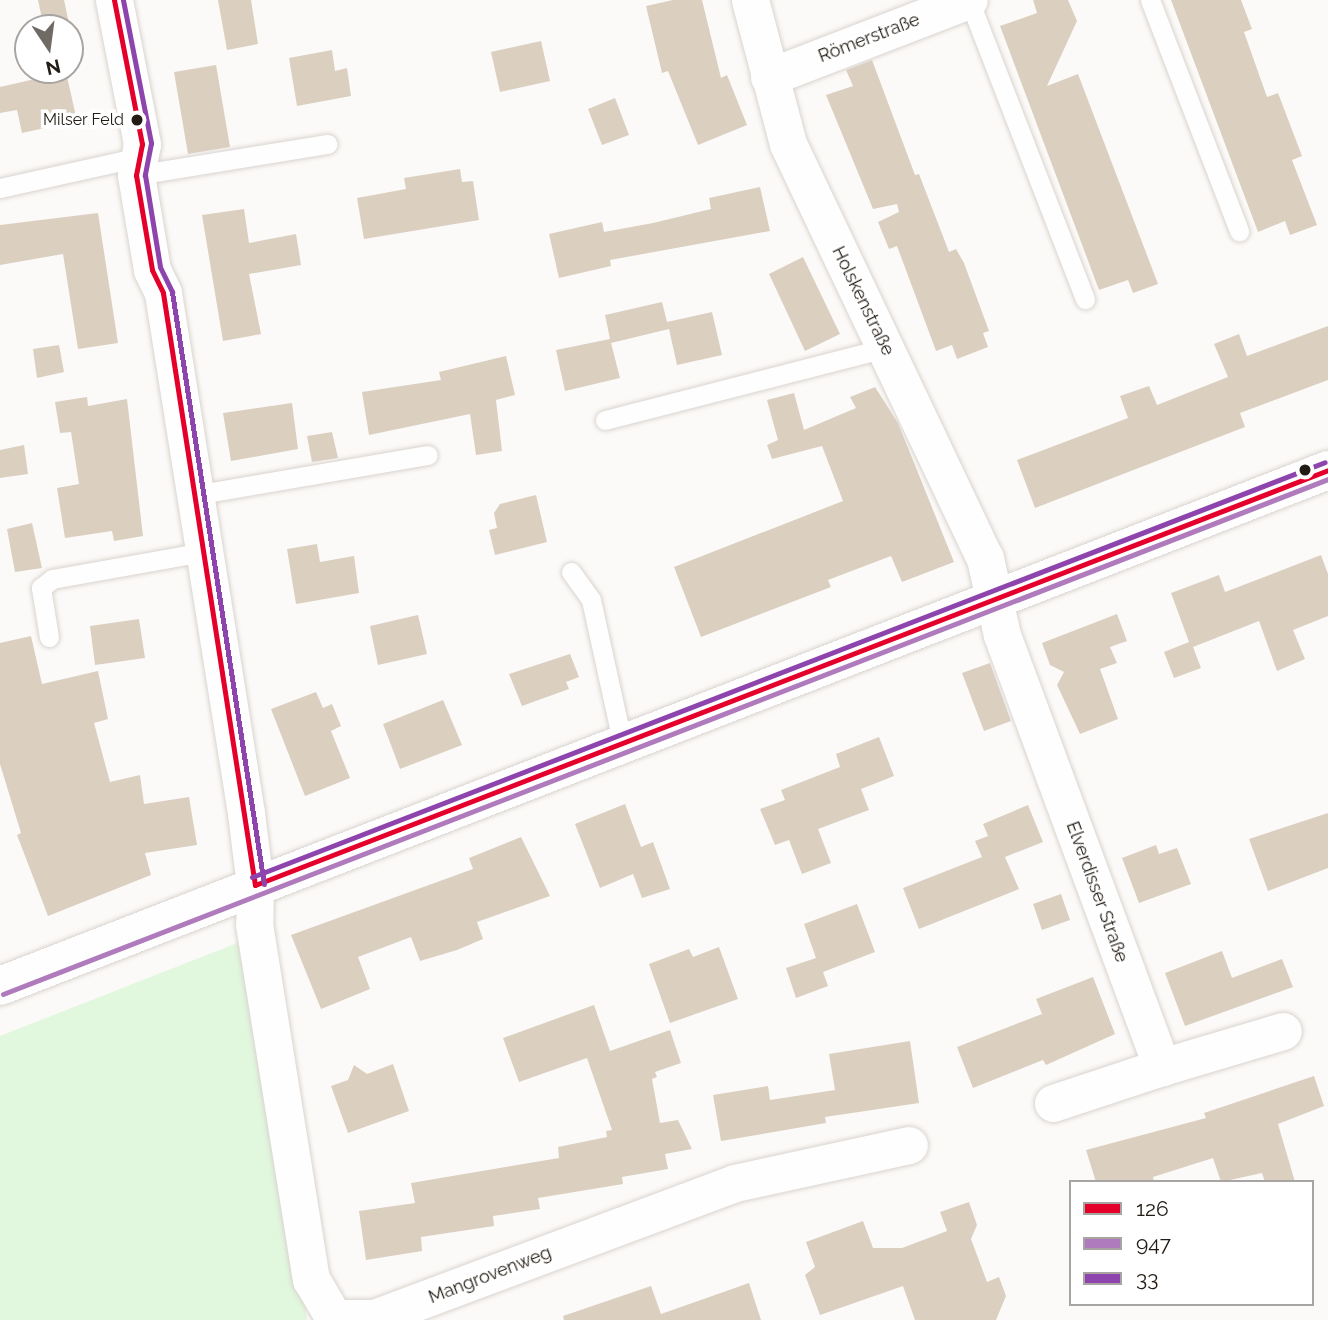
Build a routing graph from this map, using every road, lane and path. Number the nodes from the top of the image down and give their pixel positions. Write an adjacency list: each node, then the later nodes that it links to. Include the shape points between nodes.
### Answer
1 (114, 0): 7 (street, via 140,131)
2 (750, 0): 5 (street, Holskenstraße)
3 (969, 0): 5 (street, Römerstraße); 10 (lane)
4 (1150, 0): 9 (lane)
5 (769, 77): 11 (street, Holskenstraße, via 788,144)
6 (328, 144): 7 (lane)
7 (138, 166): 8 (lane); 15 (street, via 152,270 163,293)
8 (0, 188)
9 (1239, 231)
10 (1085, 299)
11 (886, 348): 12 (lane); 18 (street, Holskenstraße, via 985,558)
12 (604, 420)
13 (428, 455): 15 (lane)
14 (1328, 470): 18 (street)
15 (194, 495): 16 (street)
16 (204, 552): 19 (lane, via 52,579 41,588); 21 (street)
17 (571, 572): 20 (lane, via 592,600)
18 (996, 596): 20 (street); 24 (street, Elverdisser Straße, via 1002,635)
19 (49, 637)
20 (622, 741): 21 (street)
21 (248, 887): 22 (street); 26 (street, Mangrovenweg, via 311,1279 334,1318 374,1318 735,1183)
22 (0, 986)
23 (1283, 1031): 24 (street)
24 (1162, 1067): 25 (street)
25 (1053, 1103)
26 (909, 1145)

